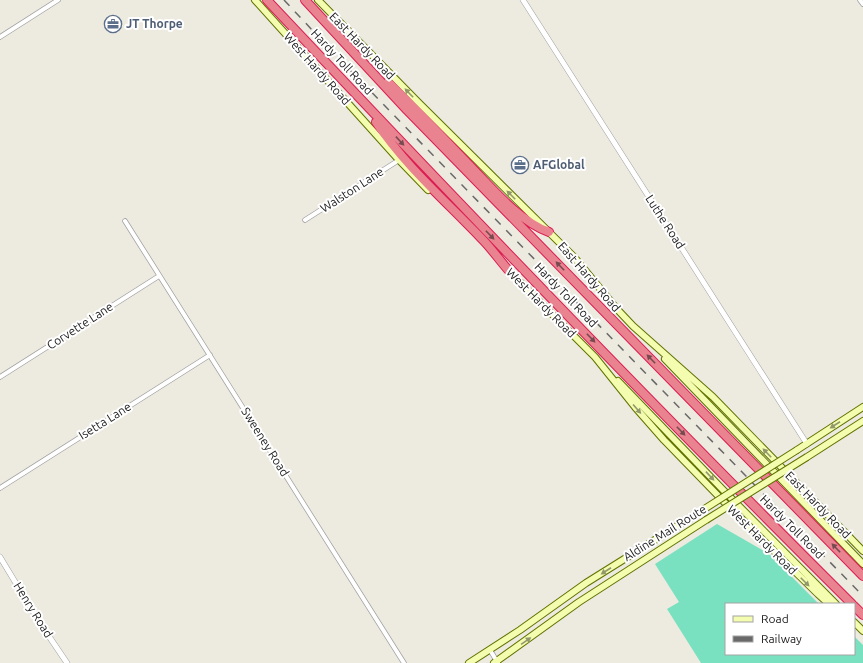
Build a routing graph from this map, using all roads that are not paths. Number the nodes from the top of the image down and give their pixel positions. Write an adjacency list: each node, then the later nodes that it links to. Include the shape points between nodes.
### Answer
1 (58, 0): 10 (street)
2 (255, 0): 12 (main road, West Hardy Road)
3 (267, 0): 11 (highway, Hardy Toll Road)
4 (305, 0): 9 (highway, Hardy Toll Road)
5 (318, 0): 15 (main road, East Hardy Road, one-way to 5)
6 (523, 0): 24 (street, Luthe Road)
7 (860, 0): 8 (street)
8 (863, 4)
9 (321, 17): 15 (highway, via 492,188 520,214 540,229); 35 (highway, Hardy Toll Road, one-way to 9, via 408,110)
10 (0, 37)
11 (364, 103): 16 (highway, via 386,137); 38 (highway, Hardy Toll Road, one-way to 38, via 740,492)
12 (399, 160): 13 (street, Walston Lane); 16 (main road, West Hardy Road)
13 (305, 220)
14 (125, 221): 17 (street, Sweeney Road)
15 (549, 232): 18 (main road, East Hardy Road, via 575,258)
16 (510, 272): 20 (main road, West Hardy Road)
17 (159, 276): 19 (street, Sweeney Road); 21 (street, Corvette Lane)
18 (633, 326): 25 (main road); 30 (main road, East Hardy Road, one-way to 18, via 713,397)
19 (210, 355): 27 (street, Isetta Lane); 48 (street, Sweeney Road)
20 (595, 357): 28 (main road, one-way to 28); 36 (main road, West Hardy Road, one-way to 36, via 664,440)
21 (0, 377)
22 (863, 407): 24 (main road, Aldine Mail Route, one-way to 24)
23 (863, 421): 26 (main road, Aldine Mail Route, bridge)
24 (807, 444): 25 (main road, Aldine Mail Route, bridge)
25 (769, 468): 26 (main road, bridge); 28 (main road, Aldine Mail Route, bridge)
26 (777, 476): 29 (main road, Aldine Mail Route, bridge); 34 (main road)
27 (0, 488)
28 (727, 494): 29 (main road, bridge); 31 (main road, Aldine Mail Route, bridge)
29 (735, 502): 33 (main road, Aldine Mail Route, bridge); 37 (main road)
30 (863, 550)
31 (634, 553): 33 (main road); 39 (main road, Aldine Mail Route, one-way to 39)
32 (0, 557): 47 (street, Henry Road)
33 (642, 561): 41 (main road, Aldine Mail Route)
34 (863, 564)
35 (863, 576)
36 (828, 603)
37 (835, 603)
38 (851, 603)
39 (553, 606): 41 (main road); 45 (main road, Aldine Mail Route)
40 (855, 607): 42 (highway)
41 (561, 615): 46 (main road, Aldine Mail Route, one-way to 41)
42 (863, 615)
43 (855, 624): 44 (main road)
44 (863, 632)
45 (490, 650): 46 (street); 49 (main road, Aldine Mail Route)
46 (496, 662)
47 (67, 663)
48 (404, 663)
49 (470, 663)

